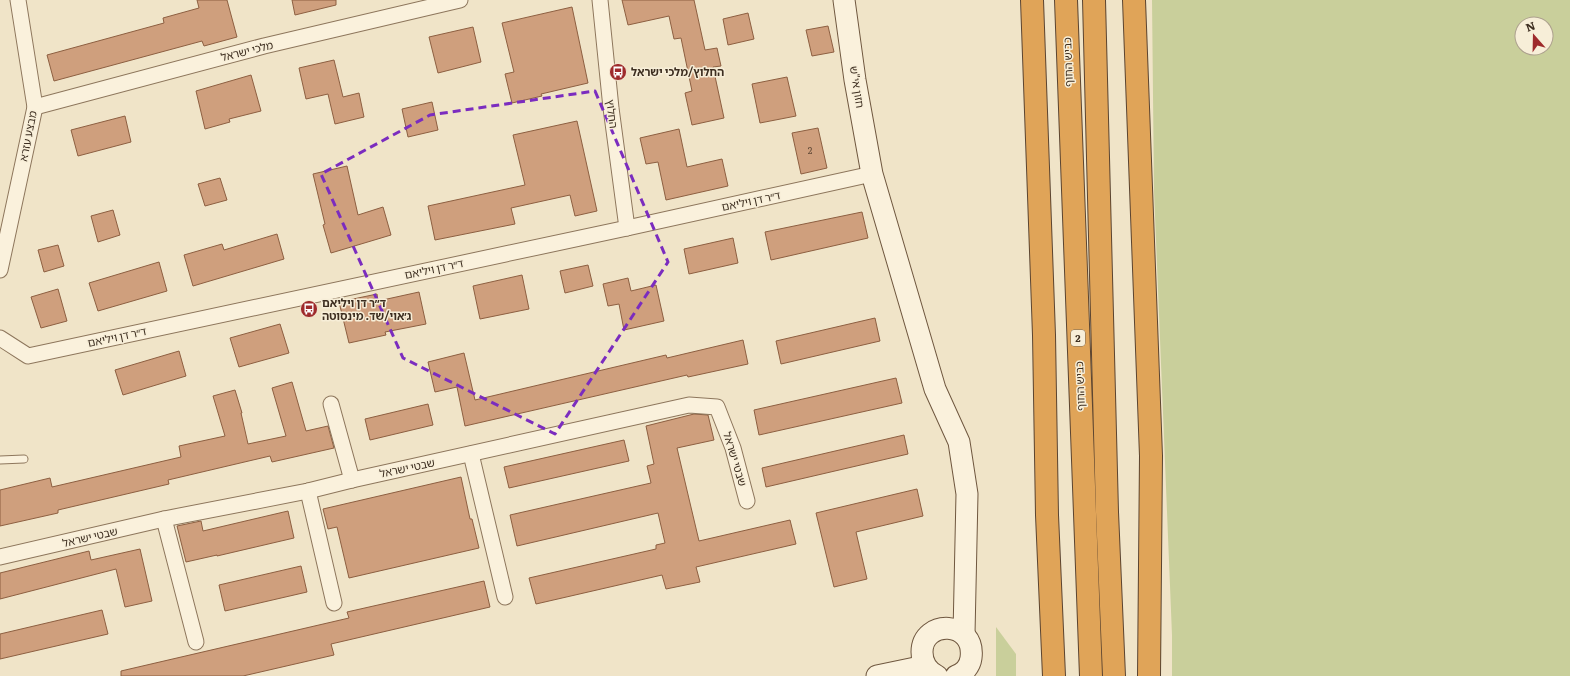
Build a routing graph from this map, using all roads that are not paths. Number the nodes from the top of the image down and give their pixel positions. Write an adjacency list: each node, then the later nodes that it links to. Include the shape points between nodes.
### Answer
1 (18, 0): 9 (street, מבצע עזרא)
2 (460, 0): 9 (street, מלכי ישראל, via 264,46)
3 (600, 0): 11 (street, החלוץ)
4 (844, 0): 10 (street, חזון אי"ש)
5 (1032, 0): 31 (highway)
6 (1066, 0): 32 (highway, כביש החוף / 2)
7 (1094, 0): 33 (highway)
8 (1134, 0): 34 (highway, via 1151,456)
9 (34, 107): 12 (street, מבצע עזרא)
10 (872, 174): 11 (street, ד״ר דן ויליאם); 26 (street, חזון אי"ש, via 935,389 959,442 967,494)
11 (627, 228): 14 (street, ד״ר דן ויליאם, via 28,356)
12 (5, 229): 13 (street, מבצע עזרא)
13 (0, 270)
14 (0, 338)
15 (331, 404): 19 (street)
16 (472, 454): 19 (street, שבטי ישראל); 21 (street, שבטי ישראל, via 689,405 716,407 733,448); 24 (street)
17 (24, 459): 18 (lane)
18 (0, 460)
19 (352, 480): 20 (street, שבטי ישראל)
20 (308, 491): 22 (street, שבטי ישראל); 25 (street)
21 (747, 502)
22 (164, 519): 23 (street, שבטי ישראל); 27 (street)
23 (0, 557)
24 (505, 597)
25 (334, 604)
26 (964, 634): 28 (street, via 947,628 931,633 922,648 922,658); 30 (street, via 972,650 971,662)
27 (196, 642)
28 (931, 671): 29 (street)
29 (877, 676)
30 (959, 676)
31 (1054, 676)
32 (1090, 676)
33 (1114, 676)
34 (1149, 676)

